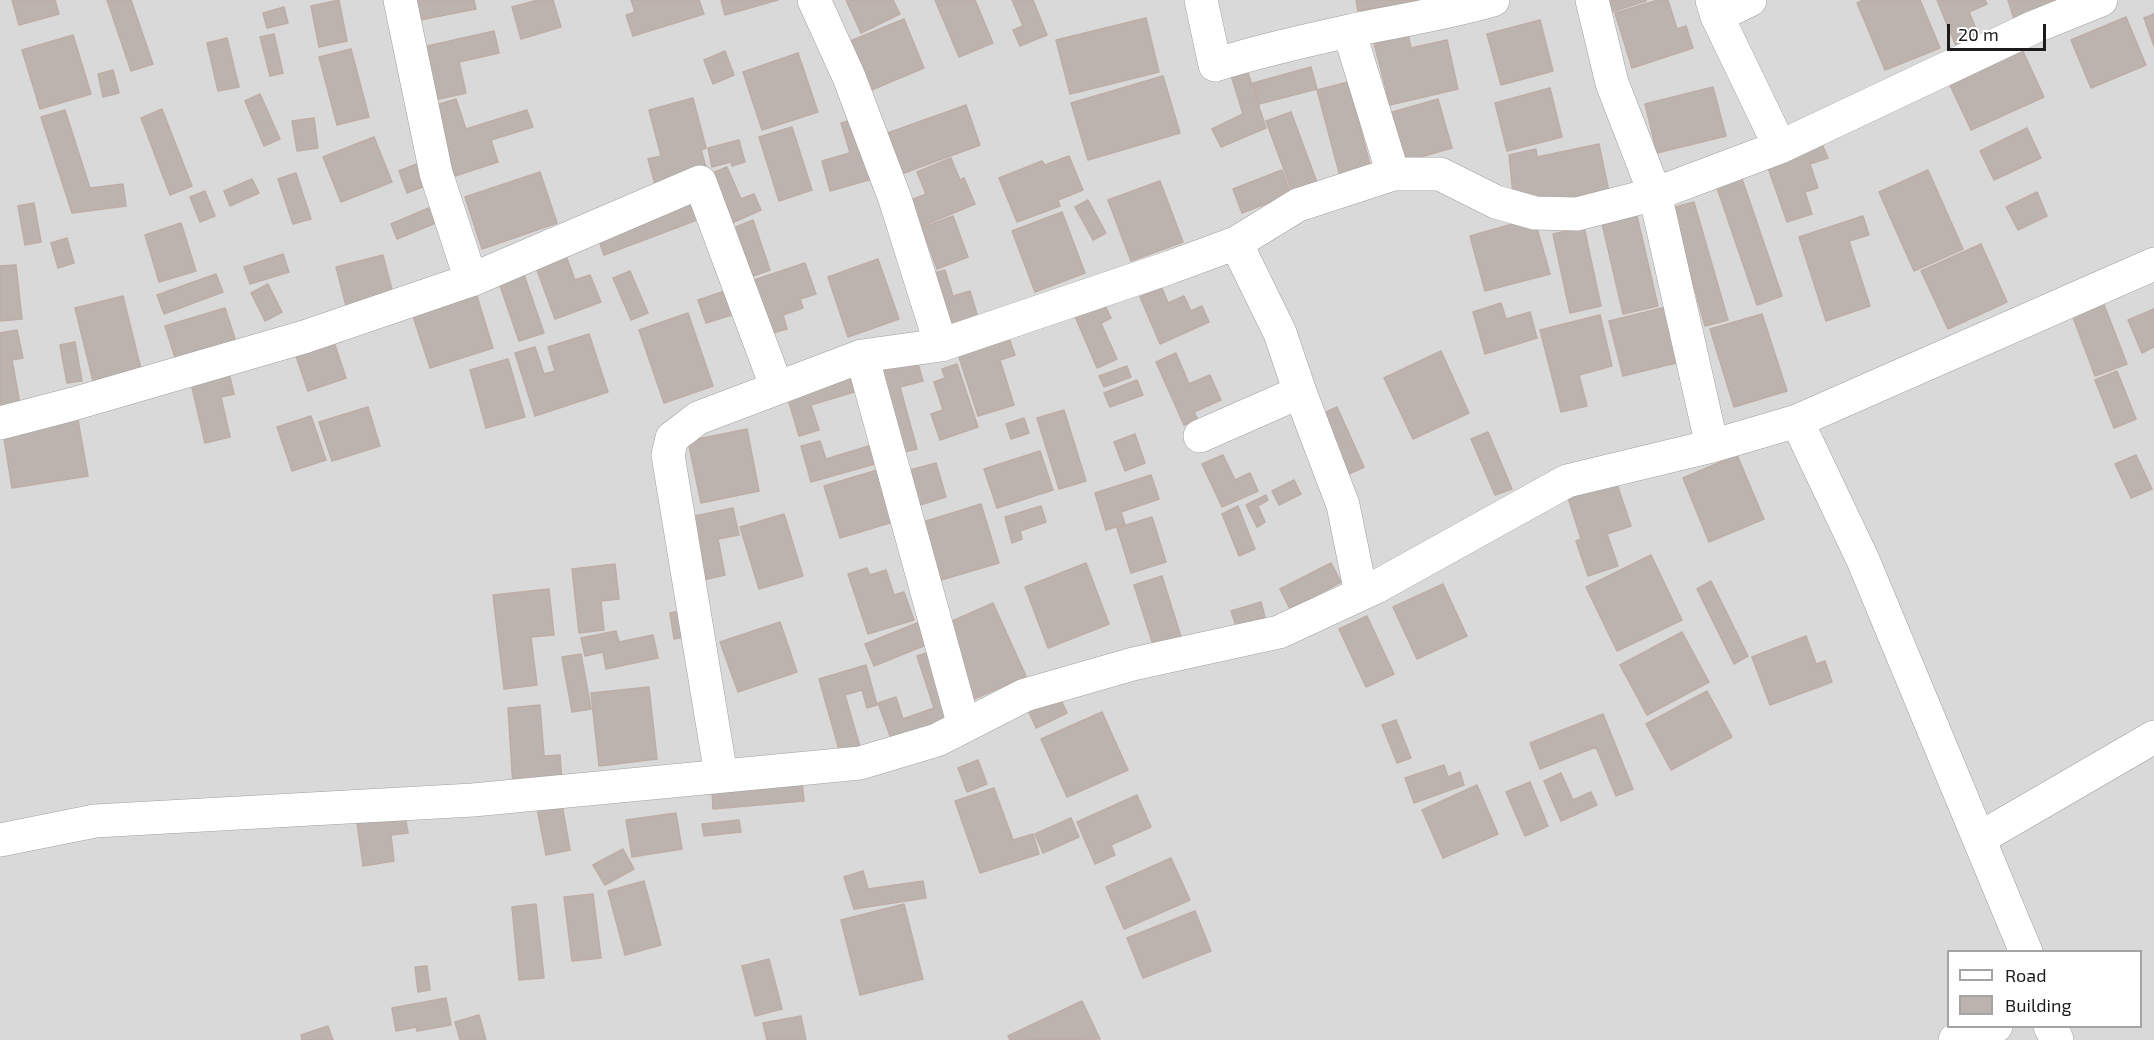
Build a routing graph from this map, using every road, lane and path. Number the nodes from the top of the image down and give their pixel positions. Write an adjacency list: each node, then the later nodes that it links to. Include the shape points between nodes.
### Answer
1 (400, 0): 15 (street, via 436,173)
2 (814, 0): 16 (street, via 849,77 895,199)
3 (1201, 0): 9 (street, via 1215,65)
4 (1493, 0): 9 (street, via 1453,12)
5 (1592, 0): 12 (street, via 1612,84)
6 (1750, 0): 8 (street)
7 (2101, 0): 10 (street, via 2034,27)
8 (1714, 8): 10 (street)
9 (1349, 31): 11 (street)
10 (1780, 147): 12 (street)
11 (1393, 174): 12 (street, via 1440,174 1496,202 1534,213 1577,214); 13 (street, via 1298,205)
12 (1655, 195): 23 (street)
13 (1236, 243): 16 (street); 19 (street, via 1280,333)
14 (2154, 264): 20 (street)
15 (471, 280): 18 (street, via 700,182); 21 (street, via 304,337)
16 (941, 345): 17 (street)
17 (862, 356): 18 (street); 25 (street)
18 (777, 388): 27 (street, via 698,418 672,438 668,455)
19 (1300, 392): 22 (street); 24 (street, via 1343,504)
20 (1797, 421): 23 (street); 28 (street, via 1863,560)
21 (0, 423)
22 (1200, 436)
23 (1712, 446): 24 (street, via 1567,480)
24 (1360, 593): 25 (street, via 1279,632 1132,664 1025,695)
25 (963, 726): 27 (street, via 937,740 860,763)
26 (2154, 737): 28 (street)
27 (721, 775): 29 (street, via 473,800 95,821)
28 (1980, 838): 30 (street)
29 (0, 840)
30 (2026, 950)
31 (1990, 1028): 32 (street)
32 (1955, 1040)

